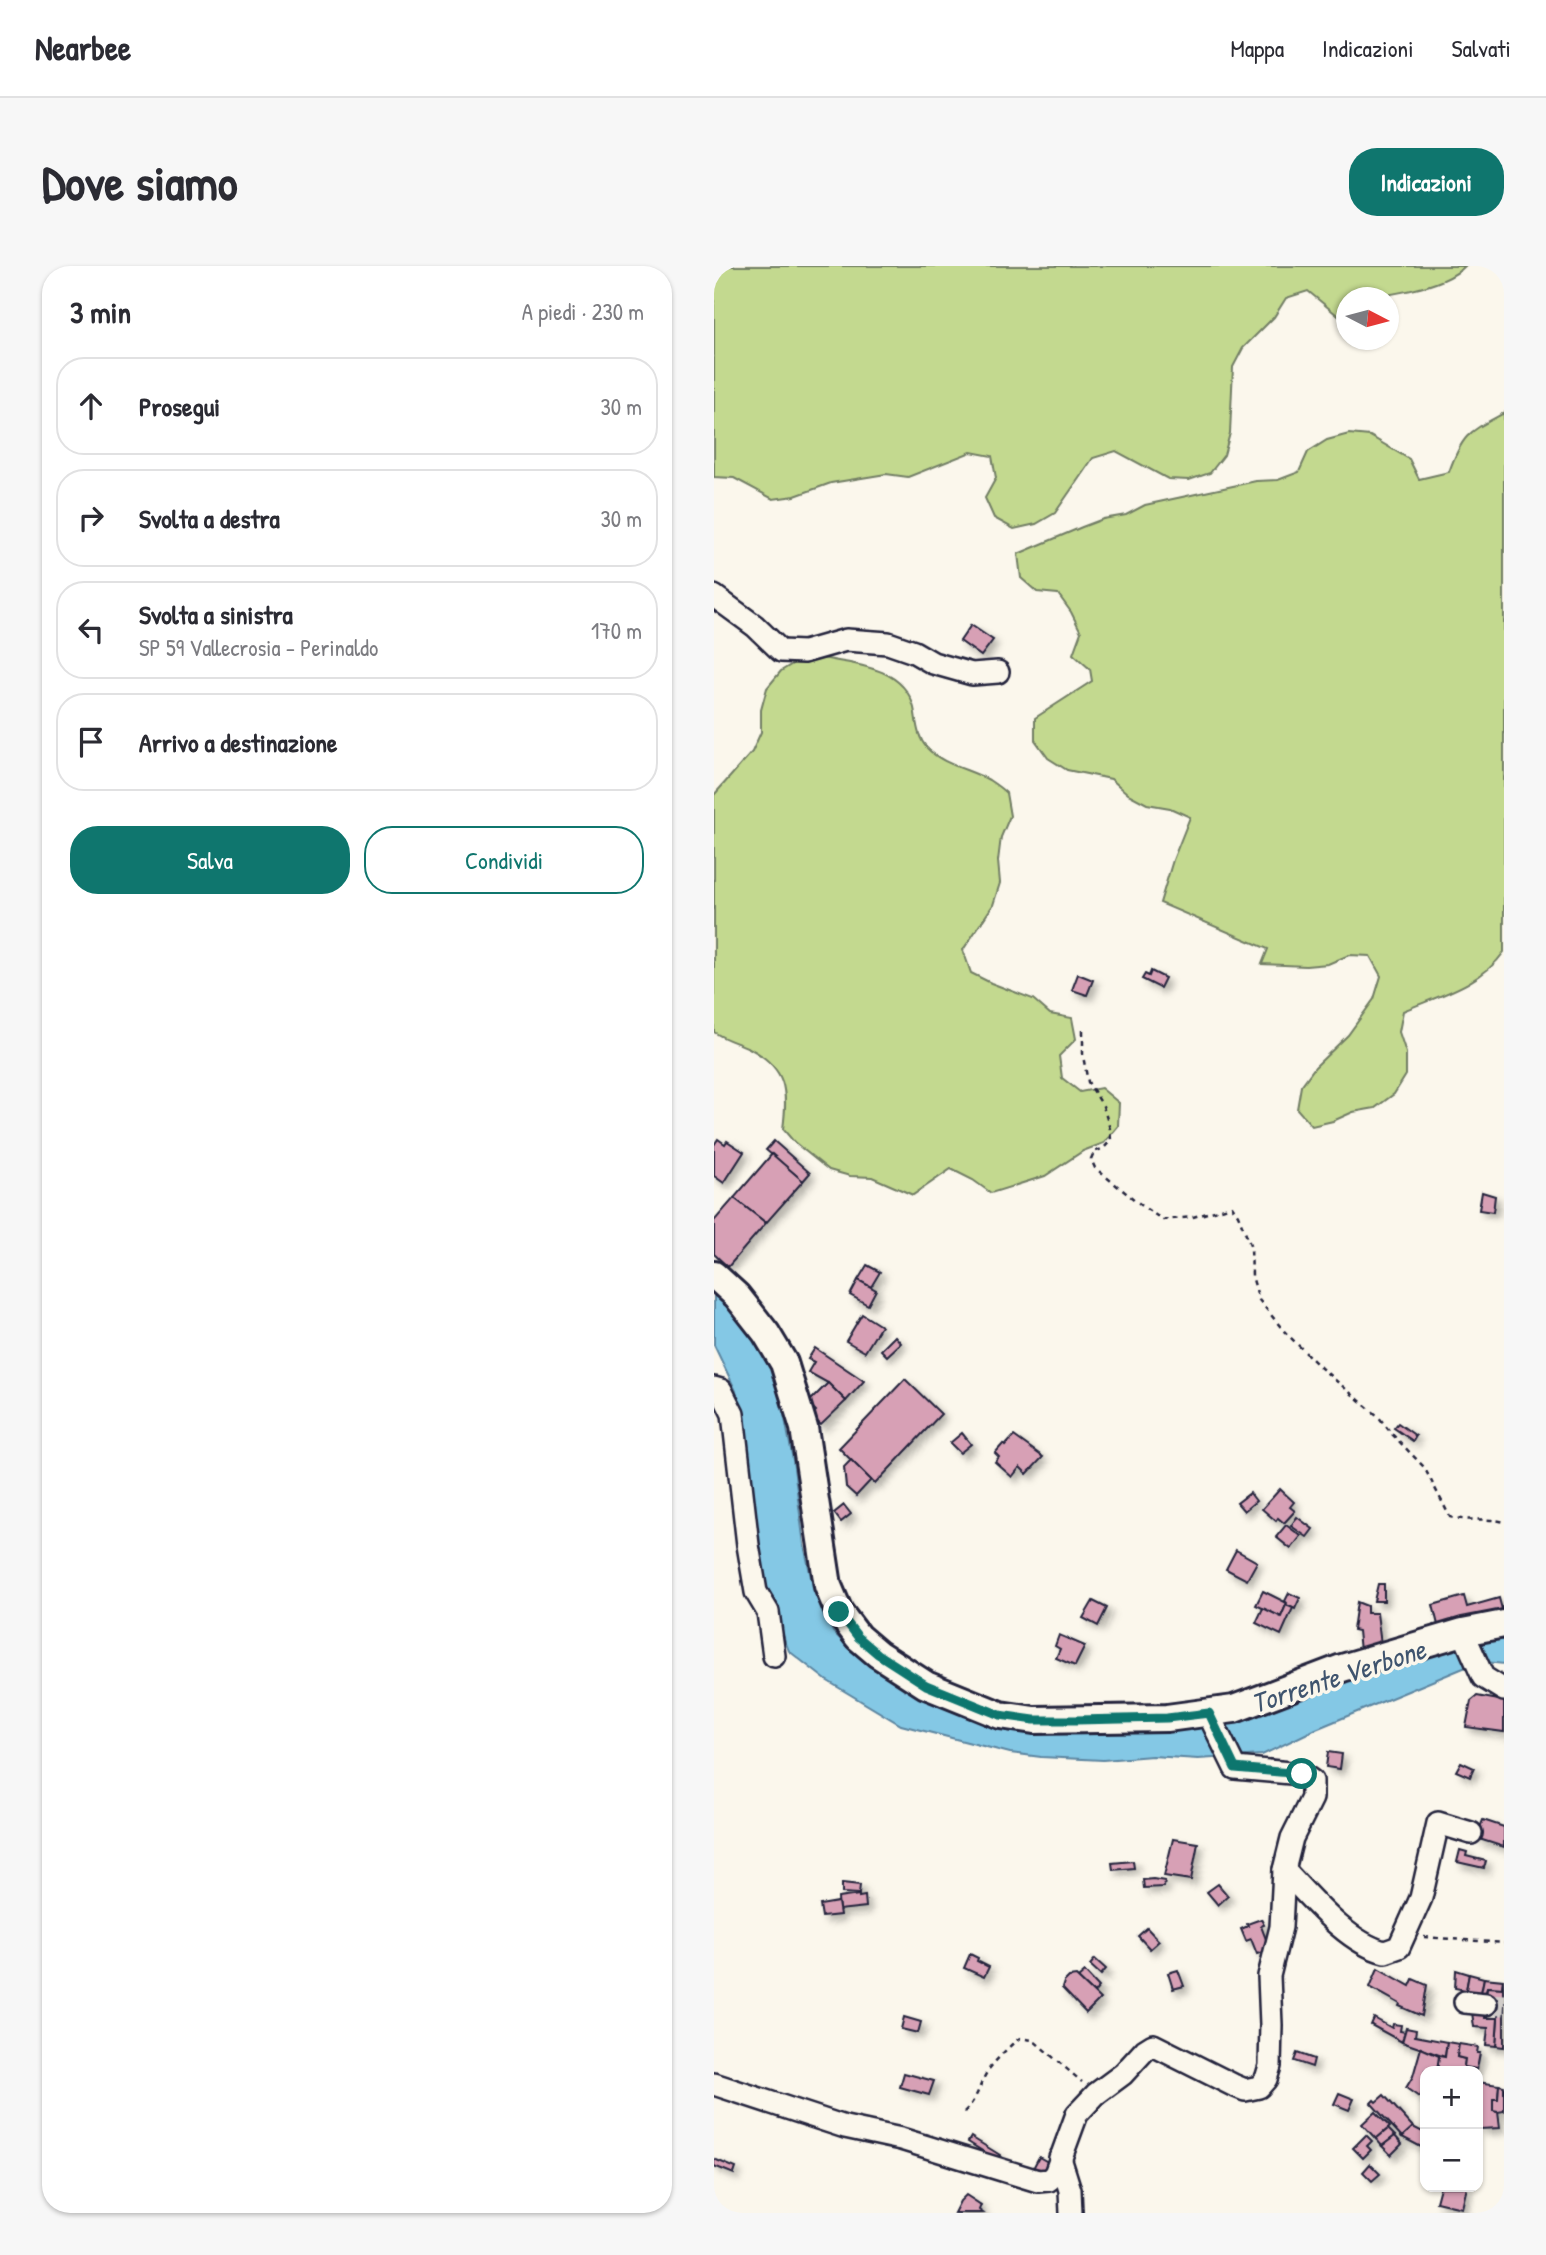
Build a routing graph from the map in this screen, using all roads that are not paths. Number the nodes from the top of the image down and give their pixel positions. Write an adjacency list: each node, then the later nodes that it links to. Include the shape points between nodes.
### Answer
1 (714, 596): 2 (street, via 782,650 804,652 846,640 888,643 972,674)
2 (998, 672)
3 (714, 1275): 9 (main road, via 737,1296 784,1363 804,1428 828,1586 839,1612 858,1637 926,1685 1000,1715 1034,1720)
4 (714, 1388): 7 (street, via 721,1390 733,1415 748,1545 756,1592 768,1612)
5 (1504, 1624): 6 (main road)
6 (1464, 1636): 8 (street, via 1483,1677); 9 (main road, via 1342,1668)
7 (774, 1656)
8 (1504, 1690)
9 (1211, 1717): 11 (street, via 1235,1768 1302,1774 1312,1781 1312,1798 1292,1838)
10 (1471, 1833): 11 (street, via 1438,1823 1421,1898 1406,1936 1399,1947 1385,1952 1336,1923)
11 (1284, 1870): 13 (street, via 1281,1927 1269,1976 1270,2066 1266,2079 1259,2087 1245,2090 1153,2045 1077,2114)
12 (714, 2084): 13 (street, via 845,2127 901,2139 1038,2181 1055,2174)
13 (1060, 2158): 14 (street, via 1070,2190)
14 (1071, 2213)

